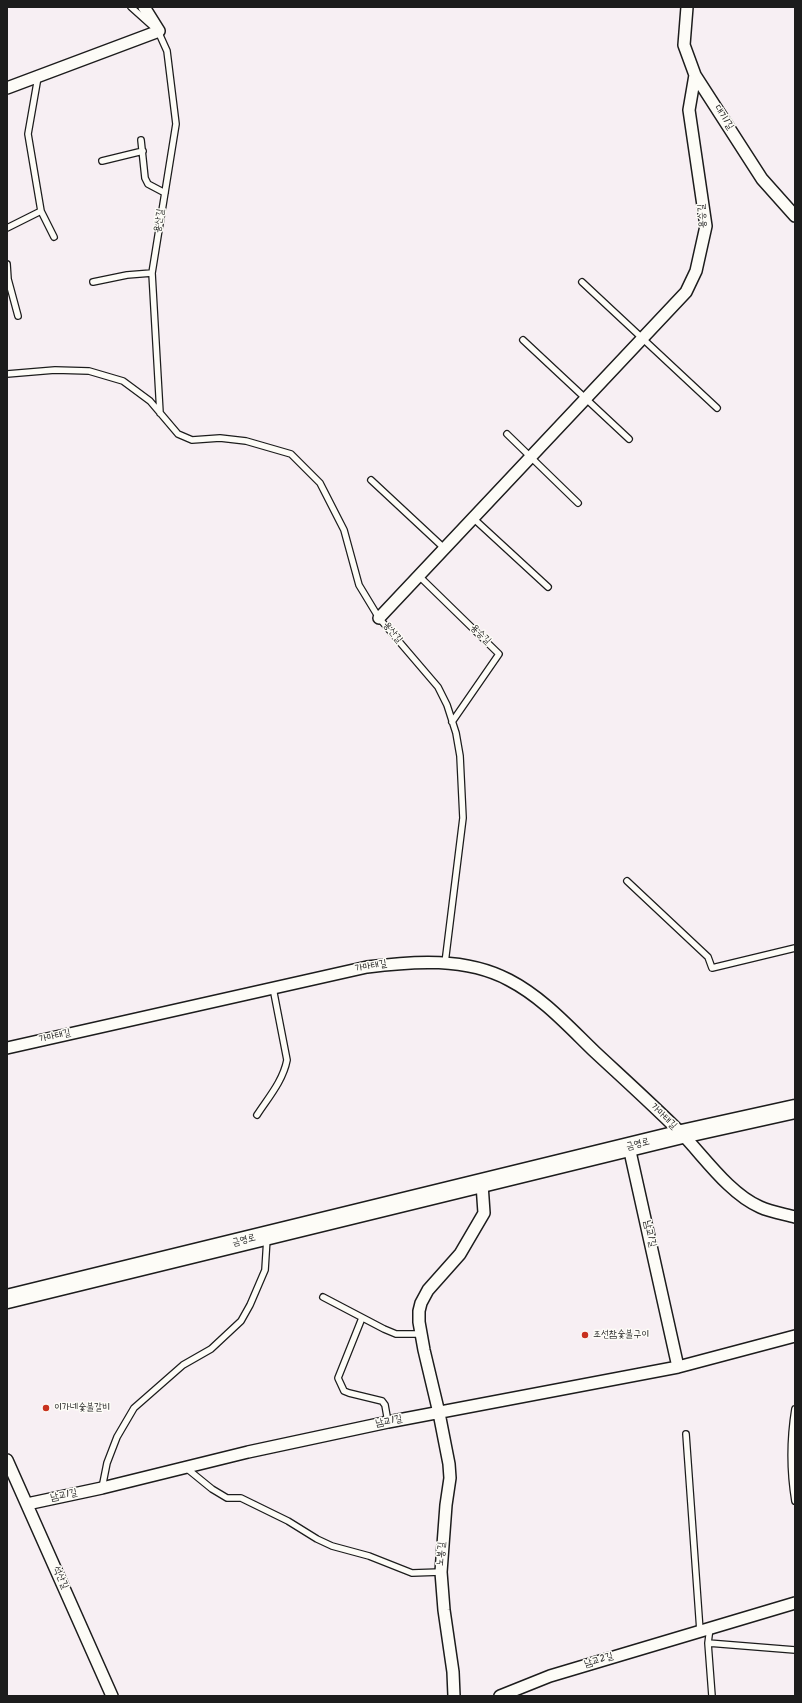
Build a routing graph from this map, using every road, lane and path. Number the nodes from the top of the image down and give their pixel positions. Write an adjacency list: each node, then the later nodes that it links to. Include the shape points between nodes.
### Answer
1 (131, 7): 4 (lane)
2 (144, 7): 4 (street, 용산길)
3 (687, 7): 5 (street, 대기1길, via 684,45)
4 (159, 31): 6 (street); 11 (lane, 용산길, via 167,51 176,124)
5 (695, 75): 13 (street, 대기1길, via 762,179); 21 (street, 용승길, via 689,110 706,226 692,282 686,292)
6 (38, 77): 7 (street); 12 (lane, via 28,134)
7 (7, 88)
8 (140, 140): 9 (lane)
9 (143, 151): 10 (lane); 11 (lane, via 145,178 148,184)
10 (102, 161)
11 (165, 193): 17 (lane, 용산길)
12 (41, 211): 14 (lane); 15 (lane)
13 (795, 216)
14 (7, 228)
15 (54, 237)
16 (7, 264): 20 (lane, via 8,279)
17 (152, 273): 18 (lane); 26 (lane, 용산길)
18 (93, 282)
19 (582, 282): 21 (lane)
20 (18, 316)
21 (642, 338): 24 (street, 용승길); 25 (lane)
22 (523, 340): 24 (lane)
23 (7, 374): 26 (lane, 용산길, via 89,370 123,381 150,401)
24 (586, 398): 28 (lane); 29 (street, 용승길)
25 (717, 408)
26 (160, 413): 36 (lane, 용산길, via 178,434 192,440 220,438 246,441 291,454 320,483 344,530 359,584)
27 (507, 434): 29 (lane)
28 (629, 439)
29 (530, 457): 31 (lane); 32 (street, 용승길)
30 (371, 480): 33 (lane)
31 (578, 503)
32 (473, 518): 33 (street, 용승길); 35 (lane)
33 (444, 548): 34 (street, 용승길)
34 (419, 576): 36 (street, 용승길); 37 (lane, 용승길, via 499,654)
35 (548, 587)
36 (379, 618): 37 (lane, 용산길, via 438,687)
37 (452, 722): 40 (lane, 용산길, via 459,748 463,818)
38 (627, 881): 39 (lane, via 708,957 712,968)
39 (795, 948)
40 (446, 963): 41 (street, 가마태길, via 399,963 367,967); 45 (street, 가마태길, via 495,974 525,990 547,1006)
41 (273, 988): 42 (street, 가마태길); 44 (lane, via 287,1060 278,1083)
42 (7, 1048)
43 (795, 1109): 45 (main road, 금영로)
44 (257, 1115)
45 (682, 1134): 46 (main road, 금영로); 48 (street, via 747,1200 760,1207)
46 (629, 1147): 47 (main road, 금영로); 55 (street, 남교1길)
47 (482, 1184): 49 (main road, 금영로); 53 (street, via 484,1213 460,1254 428,1290 421,1303)
48 (795, 1217)
49 (267, 1236): 51 (main road, 금영로); 63 (lane, via 265,1270 241,1321 211,1349 183,1365 134,1408 117,1437 107,1463)
50 (323, 1297): 52 (lane)
51 (7, 1299)
52 (362, 1318): 53 (lane, via 396,1334); 58 (lane, via 338,1378 344,1390 349,1393 382,1401)
53 (421, 1334): 57 (street)
54 (795, 1336): 55 (street, 남교1길)
55 (678, 1367): 57 (street, 남교1길)
56 (795, 1409): 60 (lane)
57 (439, 1413): 58 (street, 남교1길); 66 (street, 노봉길, via 447,1448 450,1478)
58 (388, 1422): 62 (street, 남교1길)
59 (686, 1434): 68 (lane)
60 (793, 1454): 64 (lane)
61 (7, 1460): 65 (street, 석산길)
62 (184, 1467): 63 (street, 남교1길); 66 (lane, via 222,1495 228,1498 241,1498 332,1546 369,1556 412,1573)
63 (102, 1488): 65 (street, 남교1길)
64 (795, 1501)
65 (27, 1504): 71 (street, 석산길)
66 (441, 1572): 72 (street, 노봉길)
67 (795, 1604): 68 (street, 남교2길)
68 (705, 1630): 69 (lane); 73 (street, 남교2길, via 550,1676)
69 (708, 1643): 70 (lane); 74 (lane)
70 (795, 1650)
71 (112, 1696)
72 (454, 1696)
73 (500, 1696)
74 (712, 1696)

